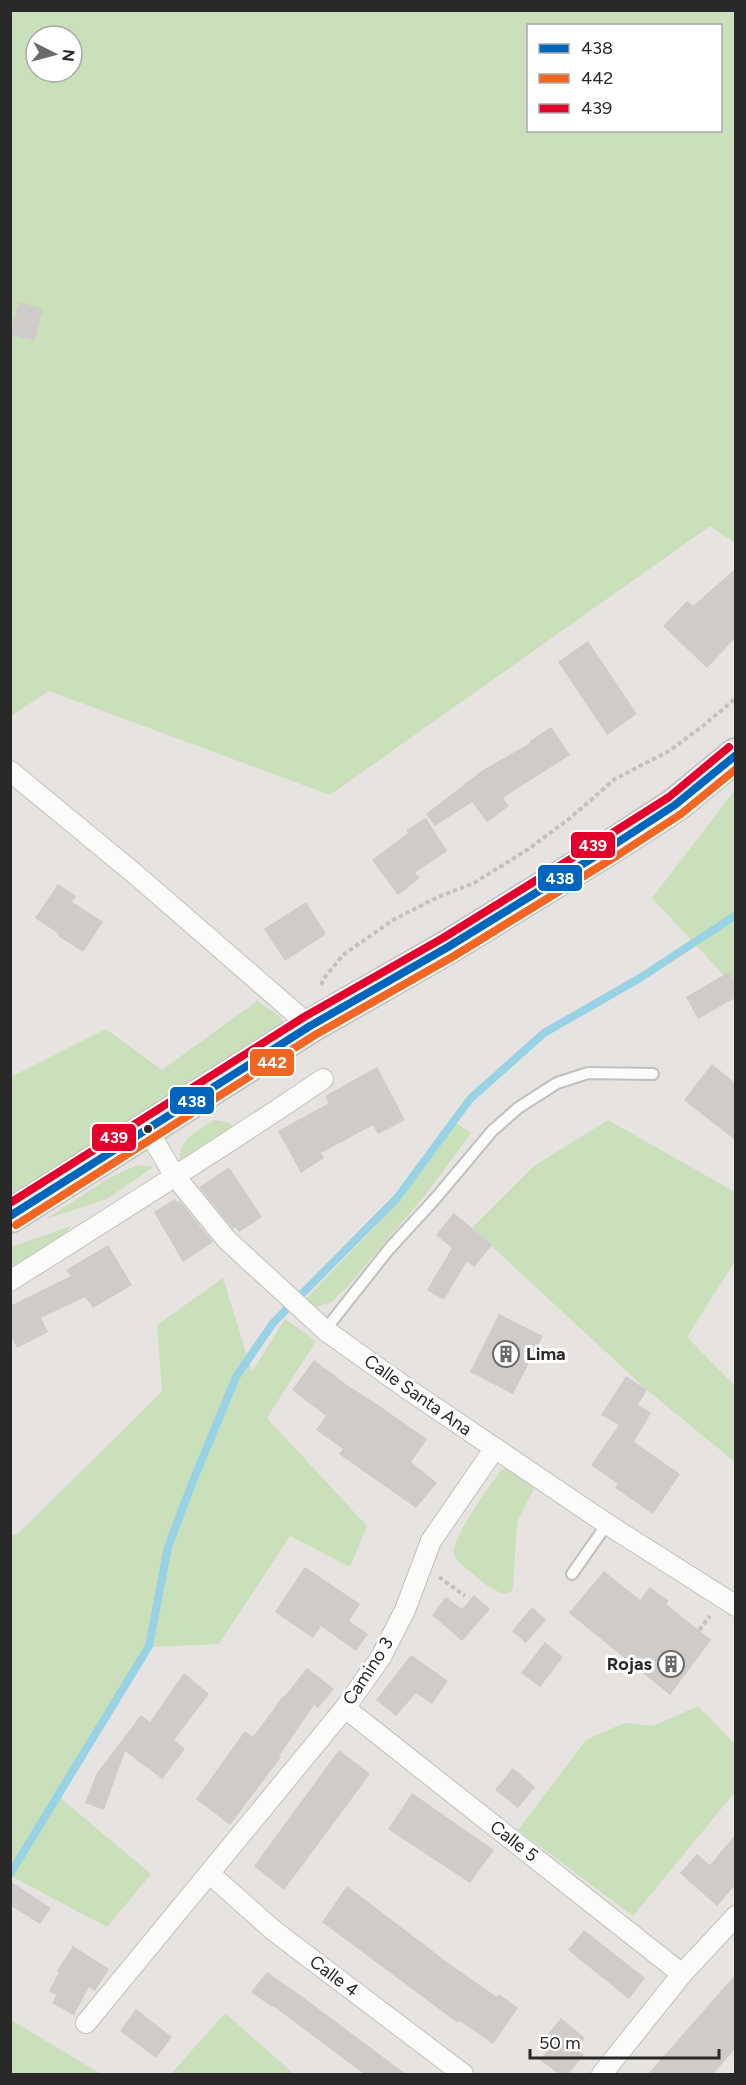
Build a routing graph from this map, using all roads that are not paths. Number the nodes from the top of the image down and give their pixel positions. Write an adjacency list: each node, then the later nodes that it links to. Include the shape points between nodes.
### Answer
1 (735, 755): 3 (highway, via 675,805 612,846)
2 (10, 771): 3 (street)
3 (310, 1026): 6 (highway)
4 (653, 1074): 10 (lane, via 588,1073 556,1083 518,1108 492,1131)
5 (323, 1079): 7 (street)
6 (148, 1130): 7 (street, Calle Santa Ana); 8 (highway)
7 (174, 1175): 9 (street); 10 (street, Calle Santa Ana, via 227,1240)
8 (10, 1216)
9 (10, 1281)
10 (319, 1325): 11 (street, Calle Santa Ana)
11 (495, 1448): 12 (street, Calle Santa Ana); 15 (street, Camino 3, via 431,1541 386,1648)
12 (607, 1524): 13 (lane); 14 (street, Calle Santa Ana)
13 (572, 1574)
14 (735, 1606)
15 (345, 1708): 16 (street, Camino 3); 18 (street, Calle 5)
16 (210, 1874): 19 (street, Camino 3); 20 (street, Calle 4, via 273,1930)
17 (735, 1916): 18 (street)
18 (682, 1974): 21 (street)
19 (86, 2023)
20 (463, 2074)
21 (602, 2074)

